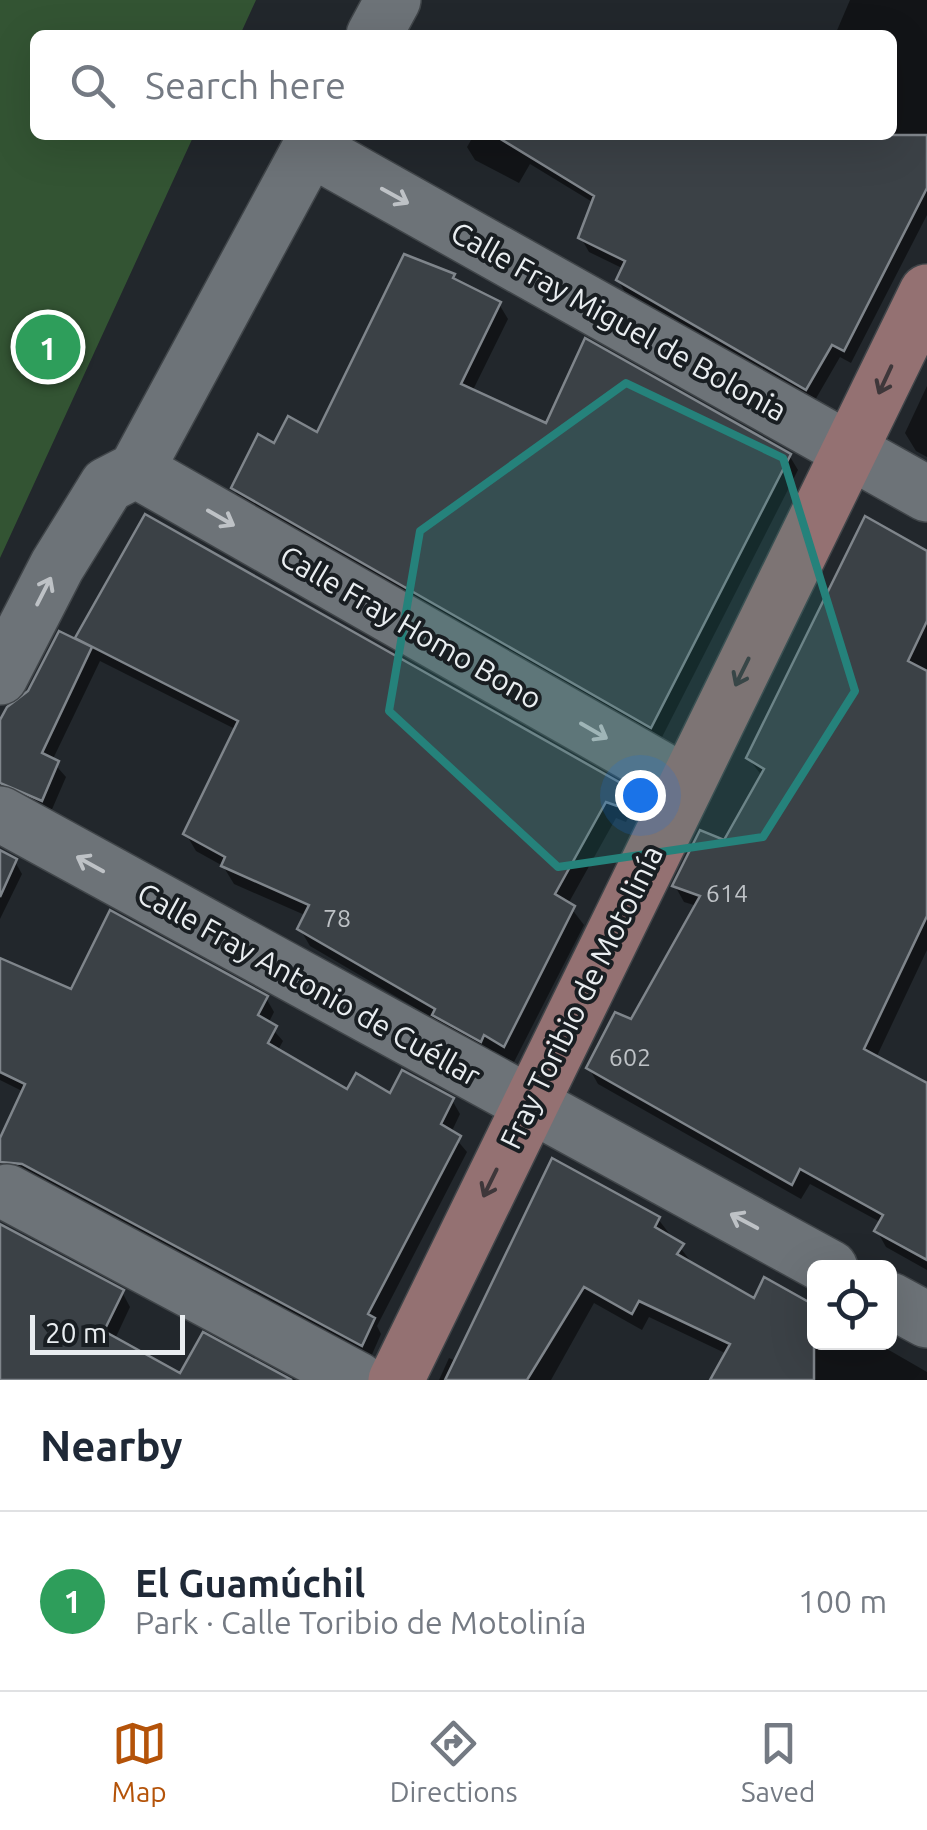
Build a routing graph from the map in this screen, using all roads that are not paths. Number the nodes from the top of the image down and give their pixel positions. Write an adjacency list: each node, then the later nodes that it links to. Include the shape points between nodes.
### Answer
1 (393, 0): 2 (street)
2 (377, 30)
3 (314, 142): 5 (street, Calle Fray Miguel de Bolonia, one-way to 5); 6 (street)
4 (927, 292): 5 (street, Fray Toribio de Motolinía, one-way to 5)
5 (852, 451): 7 (street, Calle Fray Miguel de Bolonia); 9 (street, Fray Toribio de Motolinía, one-way to 9)
6 (136, 470): 8 (street, one-way to 6, via 107,485); 9 (street, Calle Fray Homo Bono, one-way to 9)
7 (927, 494)
8 (0, 677)
9 (686, 784): 11 (street, Fray Toribio de Motolinía)
10 (0, 814): 11 (street, Calle Fray Antonio de Cuéllar, one-way to 10)
11 (528, 1104): 13 (street, Calle Fray Antonio de Cuéllar, one-way to 11); 17 (street, Fray Toribio de Motolinía, one-way to 17)
12 (8, 1192): 16 (street)
13 (815, 1260)
14 (897, 1304): 15 (street)
15 (927, 1320)
16 (358, 1380)
17 (396, 1380)

